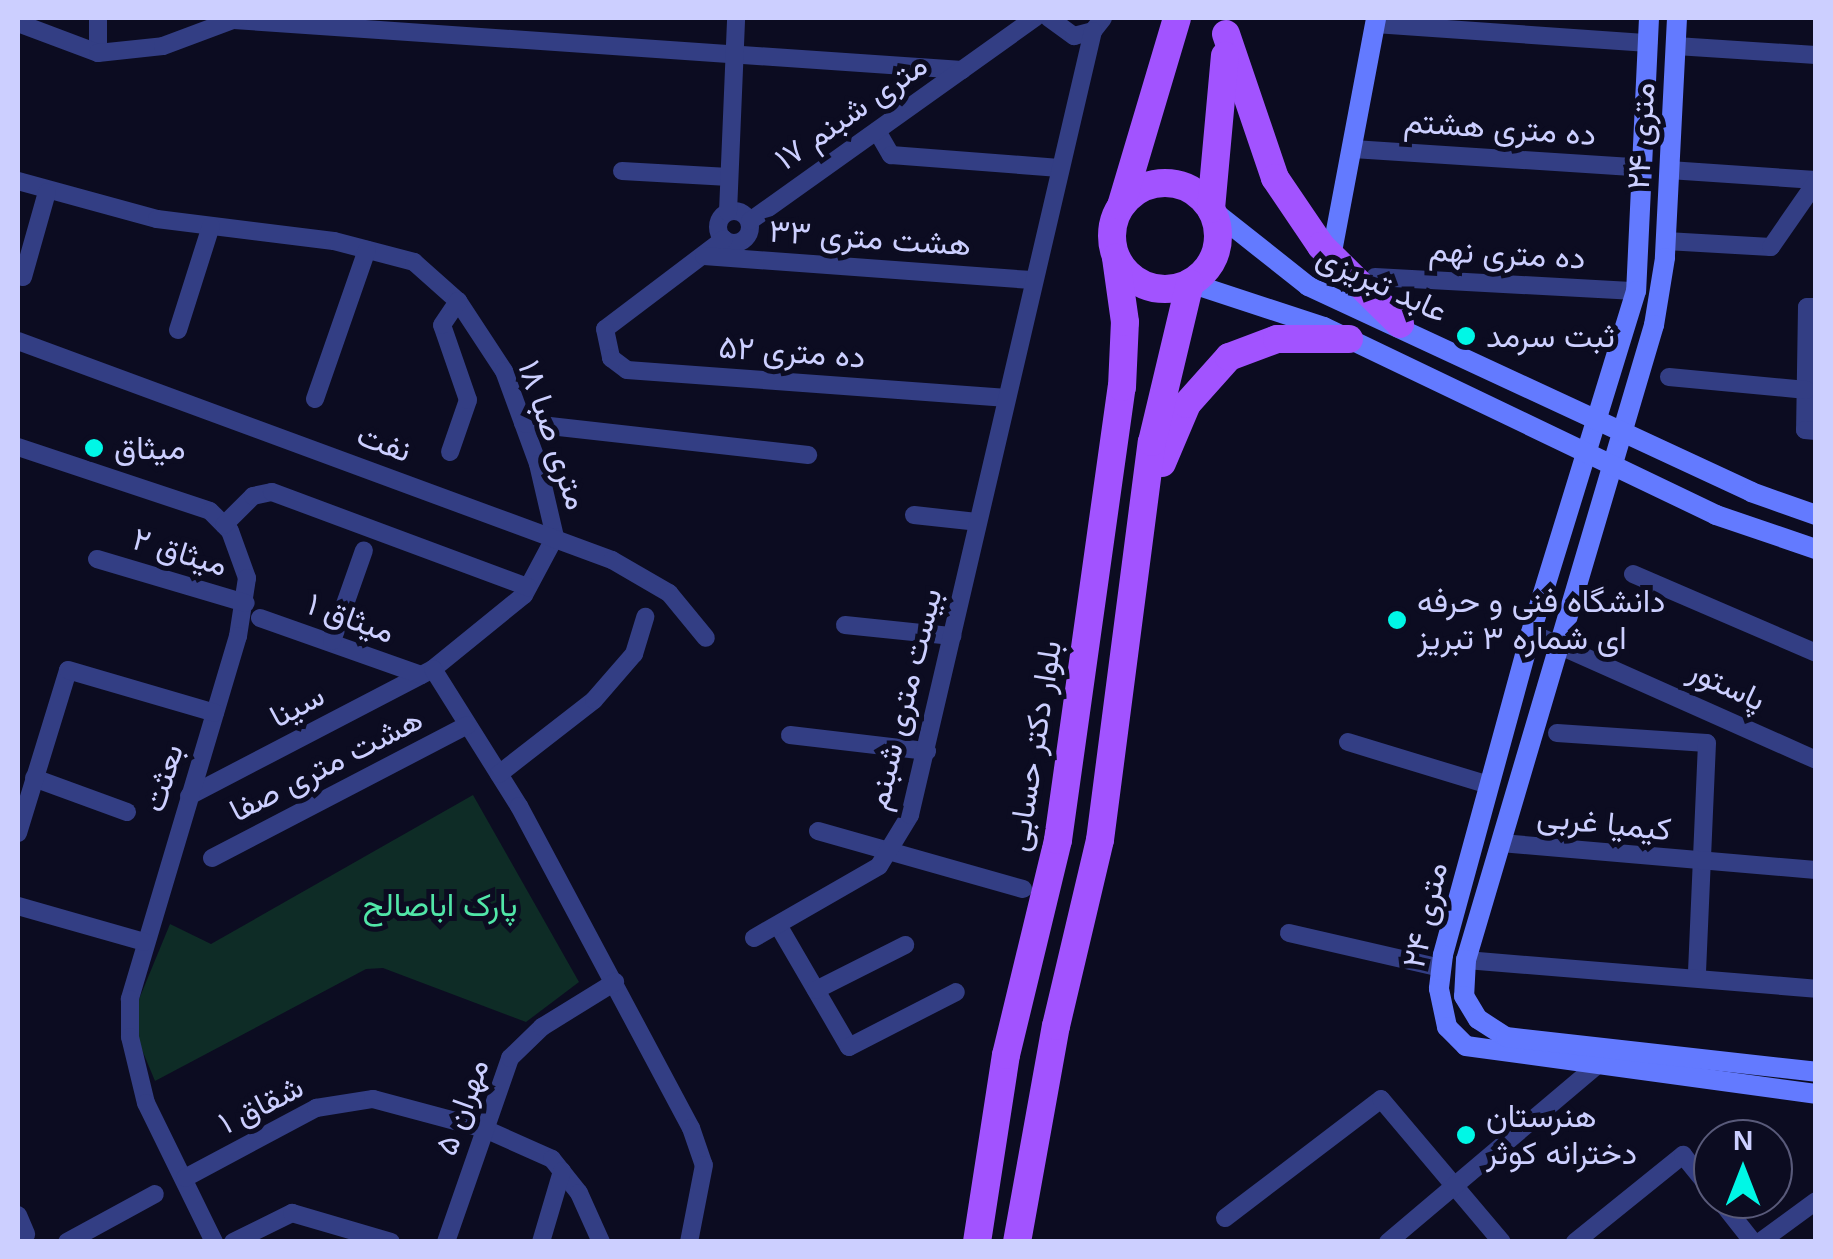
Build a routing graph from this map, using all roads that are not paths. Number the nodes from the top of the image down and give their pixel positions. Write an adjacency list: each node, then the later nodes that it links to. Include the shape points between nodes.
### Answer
1 (98, 18): 15 (street)
2 (736, 18): 16 (street)
3 (1035, 18): 18 (street, ۱۷ متری شبنم)
4 (1049, 18): 11 (street, via 1064,33)
5 (1177, 18): 29 (main road)
6 (1649, 18): 13 (street, ۲۴ متری)
7 (1678, 18): 14 (street, ۲۴ متری)
8 (236, 19): 15 (street, via 164,46); 16 (street)
9 (1375, 20): 13 (street); 20 (street)
10 (18, 24): 15 (street)
11 (1098, 24): 21 (street, بیست متری شبنم)
12 (1227, 26): 30 (main road); 39 (main road, via 1274,178)
13 (1648, 43): 22 (street, ۲۴ متری)
14 (1676, 46): 17 (street); 23 (street, ۲۴ متری)
15 (98, 53)
16 (734, 54): 18 (street); 25 (street)
17 (1816, 55)
18 (962, 70): 19 (street, ۱۷ متری شبنم)
19 (877, 131): 21 (street, via 891,155); 32 (street, ۱۷ متری شبنم)
20 (1353, 149): 22 (street, ده متری هشتم); 39 (street)
21 (1060, 168): 43 (street, بیست متری شبنم)
22 (1642, 168): 38 (street, ۲۴ متری)
23 (1669, 170): 27 (street); 35 (street, ۲۴ متری)
24 (622, 171): 25 (street)
25 (728, 177): 31 (street)
26 (18, 181): 28 (street, متری صبا ۱۸)
27 (1816, 181): 35 (street, via 1770,247)
28 (48, 192): 33 (street, متری صبا ۱۸); 41 (street)
29 (1121, 206): 30 (main road, via 1134,193 1168,183 1185,187); 40 (main road, via 1112,240)
30 (1211, 209): 44 (main road, via 1218,242 1204,273); 48 (street, عابد تبریزی, via 1286,273)
31 (728, 212): 32 (street); 34 (street, via 718,224)
32 (750, 221): 34 (street, ۱۷ متری شبنم, via 744,240)
33 (211, 226): 36 (street, متری صبا ۱۸); 49 (street)
34 (724, 240): 37 (street)
35 (1665, 249): 38 (street); 59 (street, ۲۴ متری)
36 (367, 250): 46 (street, متری صبا ۱۸, via 414,262); 55 (street)
37 (704, 256): 43 (street, هشت متری ۳۳); 54 (street, ده متری ۵۲, via 605,329 604,345 627,370)
38 (1639, 256): 45 (street, ۲۴ متری)
39 (1331, 257): 48 (main road)
40 (1116, 258): 44 (main road, via 1140,283 1174,289); 143 (main road, بلوار دکتر حسابی, via 1125,322 1122,387 1058,840 1006,1055)
41 (23, 277)
42 (1375, 277): 45 (street, ده متری نهم)
43 (1032, 280): 54 (street, بیست متری شبنم)
44 (1190, 283): 50 (street, عابد تبریزی, via 1278,309); 65 (main road, via 1163,386)
45 (1636, 290): 56 (street, ۲۴ متری)
46 (458, 301): 57 (street, متری صبا ۱۸, via 504,371); 61 (street, via 442,325 468,400)
47 (1811, 307): 53 (street)
48 (1400, 324): 56 (street, عابد تبریزی)
49 (178, 330)
50 (1349, 340): 62 (street, عابد تبریزی); 65 (main road, via 1258,342 1216,367 1174,428)
51 (18, 341): 70 (street, نفت)
52 (1669, 377): 53 (street)
53 (1806, 390): 58 (street)
54 (1004, 398): 68 (street, بیست متری شبنم)
55 (315, 399)
56 (1596, 419): 59 (street, عابد تبریزی); 62 (street, ۲۴ متری)
57 (523, 423): 63 (street); 70 (street, متری صبا ۱۸)
58 (1810, 430)
59 (1624, 433): 64 (street, ۲۴ متری); 67 (street, عابد تبریزی)
60 (26, 449): 69 (street, via 210,511)
61 (450, 452)
62 (1585, 452): 64 (street, عابد تبریزی); 80 (street, ۲۴ متری)
63 (808, 456)
64 (1613, 466): 71 (street, عابد تبریزی, via 1716,514); 84 (street, ۲۴ متری)
65 (1143, 511): 144 (main road, via 1100,840 1052,1042)
66 (914, 515): 68 (street)
67 (1816, 515)
68 (977, 522): 81 (street, بیست متری شبنم)
69 (224, 526): 75 (street, via 254,496 272,492); 76 (street, بعثت, via 248,578)
70 (555, 537): 75 (street, متری صبا ۱۸); 82 (street, نفت, via 670,593)
71 (1816, 549)
72 (364, 550): 83 (street)
73 (98, 559): 76 (street, میثاق ۲)
74 (1633, 574): 85 (street)
75 (528, 587): 86 (street, متری صبا ۱۸)
76 (246, 603): 87 (street, بعثت)
77 (646, 617): 94 (street, via 634,654 594,700)
78 (260, 618): 83 (street, میثاق ۱)
79 (845, 624): 81 (street)
80 (1530, 633): 84 (street, پاستور); 96 (street, ۲۴ متری)
81 (952, 636): 92 (street, بیست متری شبنم)
82 (706, 638)
83 (332, 641): 86 (street, میثاق ۱)
84 (1558, 641): 93 (street, پاستور); 101 (street, ۲۴ متری)
85 (1816, 653)
86 (427, 672): 88 (street); 97 (street, سینا)
87 (214, 713): 95 (street, via 68,670); 97 (street, بعثت)
88 (468, 726): 94 (street); 103 (street, هشت متری صفا)
89 (1557, 733): 104 (street, via 1707,743)
90 (790, 734): 92 (street)
91 (1348, 742): 96 (street)
92 (927, 750): 102 (street, بیست متری شبنم, via 910,814)
93 (1816, 760)
94 (499, 774): 116 (street)
95 (34, 778): 98 (street); 100 (street)
96 (1489, 785): 114 (street, ۲۴ متری)
97 (189, 796): 111 (street, بعثت)
98 (127, 812)
99 (818, 830): 102 (street)
100 (18, 833)
101 (1501, 843): 104 (street, کیمیا غربی); 113 (street, ۲۴ متری)
102 (890, 851): 106 (street); 108 (street, بیست متری شبنم, via 848,886)
103 (212, 858)
104 (1701, 862): 105 (street, کیمیا غربی); 115 (street)
105 (1816, 870)
106 (1023, 888)
107 (18, 906): 111 (street)
108 (778, 925): 110 (street, بیست متری شبنم); 118 (street)
109 (1288, 933): 114 (street)
110 (754, 938)
111 (144, 942): 127 (street, بعثت, via 130,999 130,1037 146,1103)
112 (905, 944): 118 (street)
113 (1466, 960): 115 (street); 121 (street, ۲۴ متری, via 1464,996 1478,1018 1506,1037)
114 (1441, 968): 120 (street, ۲۴ متری, via 1447,1027 1466,1046)
115 (1697, 976): 117 (street)
116 (615, 982): 124 (street, مهران ۵, via 542,1027 510,1058); 142 (street, via 704,1165)
117 (1816, 989)
118 (816, 990): 119 (street, via 849,1047)
119 (956, 992)
120 (1600, 1063): 121 (street, ۲۴ متری); 128 (street)
121 (1694, 1068): 122 (street, ۲۴ متری); 123 (street, ۲۴ متری)
122 (1816, 1072)
123 (1816, 1094)
124 (485, 1129): 126 (street, شقاق ۱, via 552,1158); 127 (street, شقاق ۱, via 348,1098 316,1108); 139 (street, مهران ۵)
125 (1693, 1167): 147 (street, via 1683,1154)
126 (562, 1171): 140 (street); 141 (street)
127 (185, 1178): 135 (street, بعثت)
128 (1457, 1188): 132 (street, via 1381,1098); 145 (street); 146 (street)
129 (155, 1194): 136 (street)
130 (1816, 1201): 148 (street)
131 (18, 1215): 134 (street)
132 (1225, 1218)
133 (1737, 1219): 148 (street)
134 (26, 1234)
135 (207, 1239)
136 (67, 1242)
137 (233, 1242): 138 (street, via 292,1214)
138 (391, 1242)
139 (446, 1242)
140 (541, 1242)
141 (601, 1242)
142 (690, 1242)
143 (977, 1242)
144 (1017, 1242)
145 (1388, 1242)
146 (1502, 1242)
147 (1575, 1242)
148 (1757, 1242)

